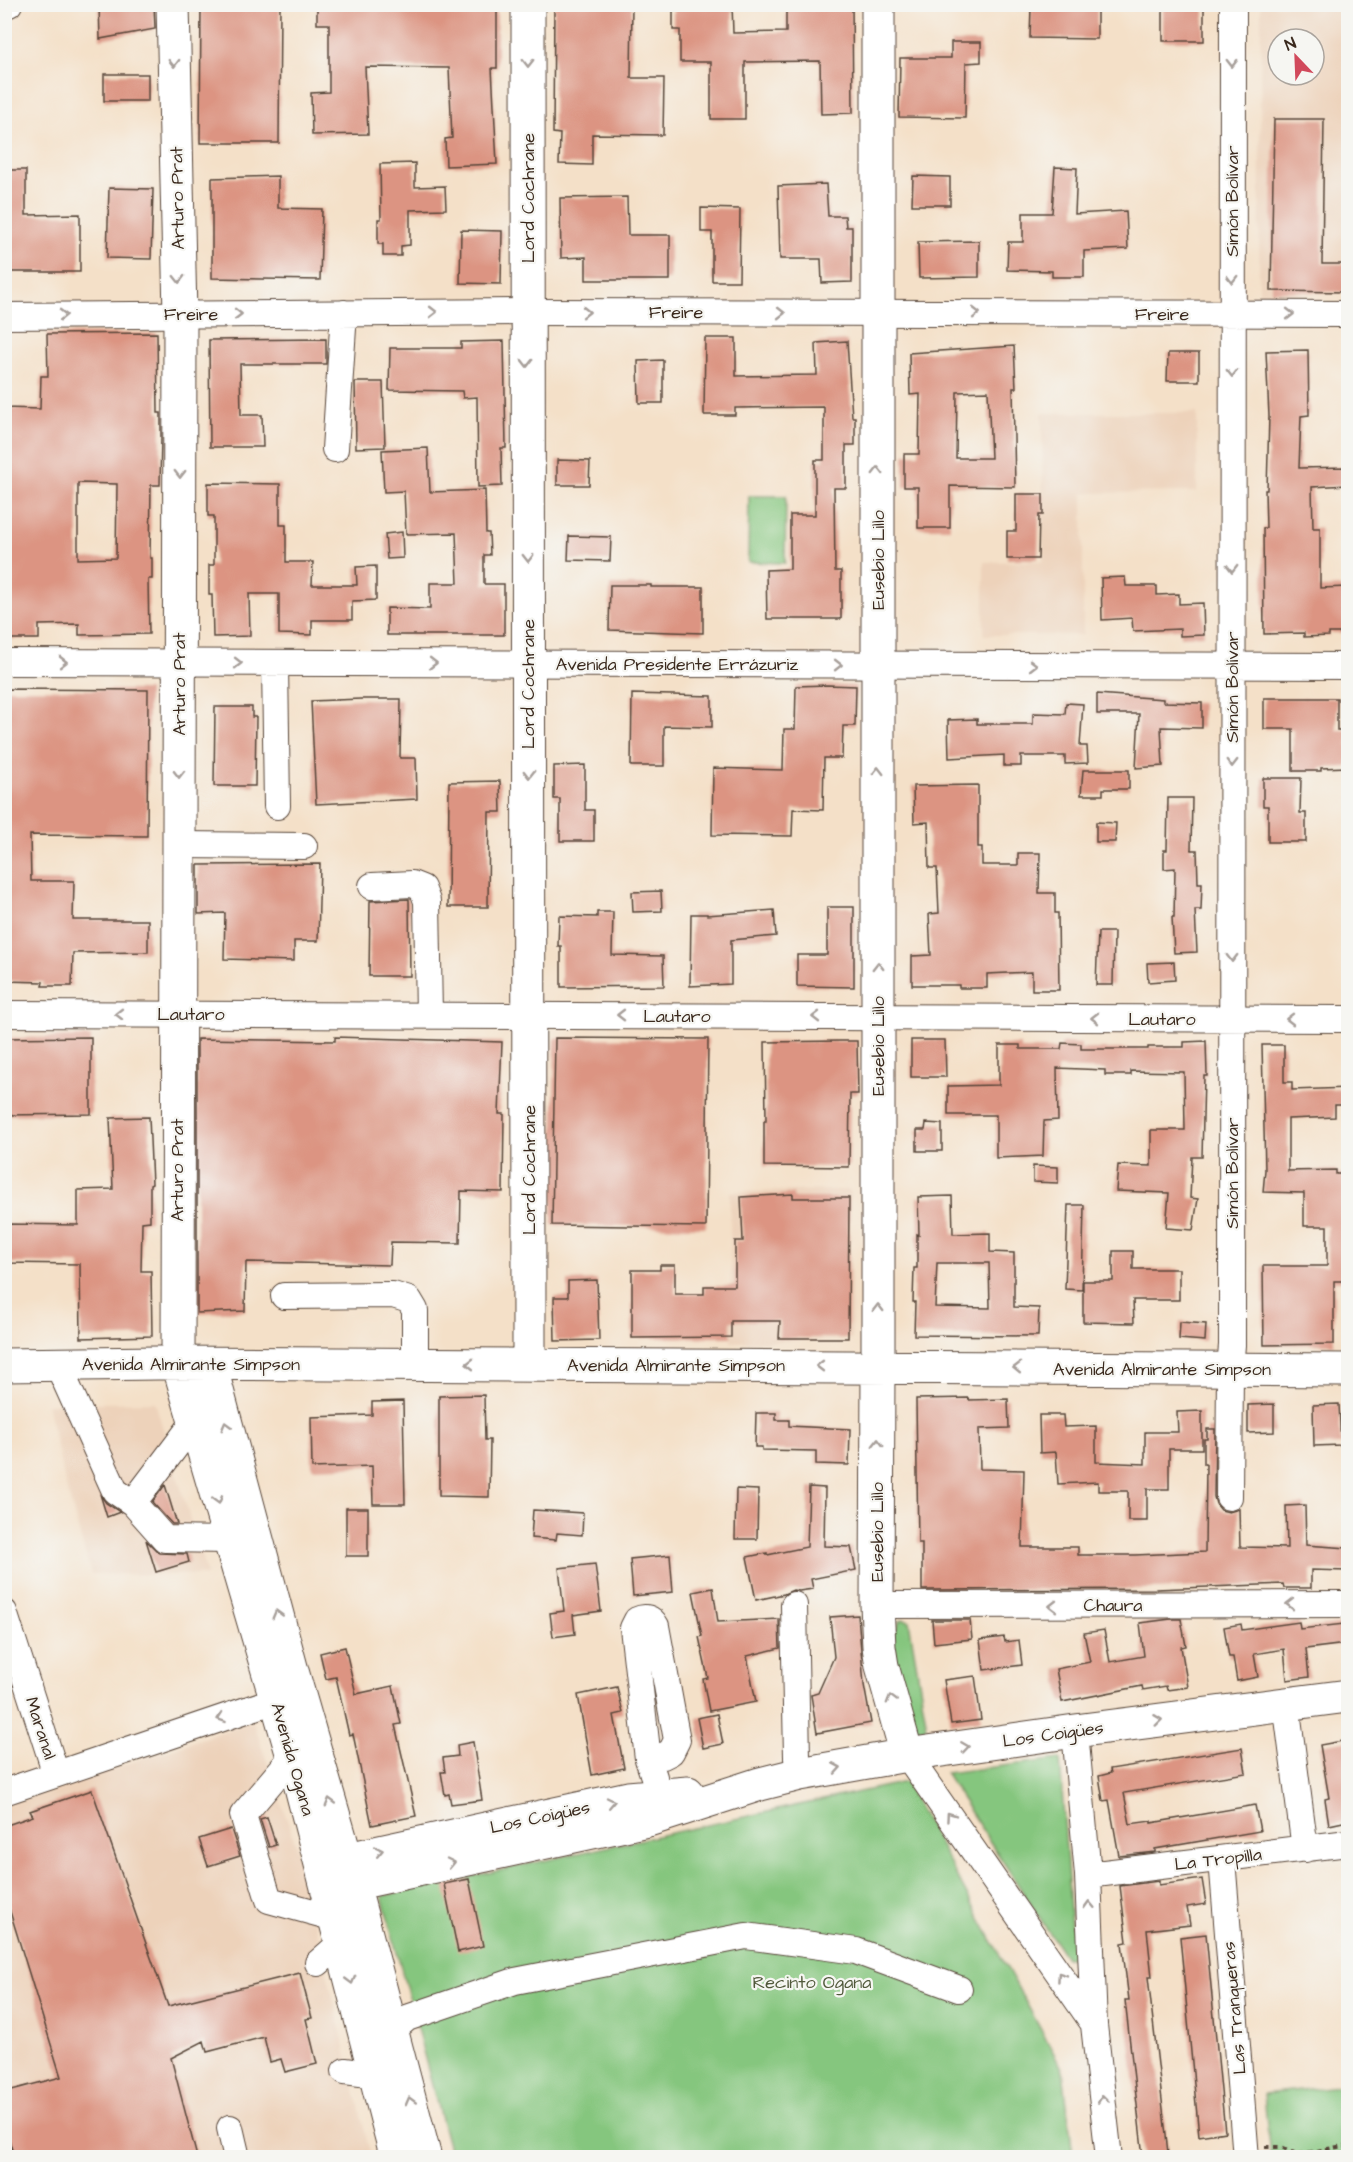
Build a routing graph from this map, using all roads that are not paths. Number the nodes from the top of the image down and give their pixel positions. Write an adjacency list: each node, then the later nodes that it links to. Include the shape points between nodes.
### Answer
1 (173, 4): 8 (main road, Arturo Prat, one-way to 8)
2 (528, 4): 5 (main road, Lord Cochrane, one-way to 5)
3 (878, 4): 7 (main road, Eusebio Lillo)
4 (1233, 4): 9 (street, Simón Bolívar, one-way to 9)
5 (527, 312): 6 (street, Freire, one-way to 5); 7 (street, Freire, one-way to 7); 16 (main road, Lord Cochrane, one-way to 16)
6 (344, 313): 8 (street, Freire, one-way to 6); 12 (street)
7 (878, 313): 9 (street, Freire, one-way to 9); 17 (main road, Eusebio Lillo, one-way to 7)
8 (180, 314): 11 (street, Freire, one-way to 8); 14 (main road, Arturo Prat, one-way to 14)
9 (1232, 314): 10 (street, Freire, one-way to 10); 18 (street, Simón Bolívar, one-way to 18)
10 (1348, 314)
11 (4, 316)
12 (335, 449)
13 (4, 662): 14 (street, Avenida Presidente Errázuriz, one-way to 14)
14 (180, 662): 15 (street, Avenida Presidente Errázuriz, one-way to 15); 21 (main road, Arturo Prat, one-way to 21)
15 (275, 663): 16 (street, Avenida Presidente Errázuriz, one-way to 16); 20 (street)
16 (528, 664): 17 (street, Avenida Presidente Errázuriz, one-way to 17); 27 (main road, Lord Cochrane, one-way to 27)
17 (878, 665): 18 (street, Avenida Presidente Errázuriz, one-way to 18); 28 (main road, Eusebio Lillo, one-way to 17)
18 (1232, 666): 19 (street, Avenida Presidente Errázuriz); 29 (street, Simón Bolívar, one-way to 29)
19 (1348, 666)
20 (277, 806)
21 (178, 845): 22 (street); 25 (main road, Arturo Prat)
22 (304, 846)
23 (372, 886): 26 (street, via 412,884 422,888 427,901)
24 (4, 1014): 25 (street, Lautaro, one-way to 24)
25 (177, 1014): 26 (street, Lautaro); 32 (main road, Arturo Prat)
26 (429, 1015): 27 (street, Lautaro)
27 (530, 1015): 28 (street, Lautaro, one-way to 27); 34 (main road, Lord Cochrane)
28 (878, 1017): 29 (street, Lautaro, one-way to 28); 37 (main road, Eusebio Lillo, one-way to 28)
29 (1232, 1019): 30 (street, Lautaro, one-way to 29); 38 (street, Simón Bolívar)
30 (1348, 1019)
31 (285, 1296): 33 (street, via 393,1295 410,1300 415,1310)
32 (194, 1363): 33 (main road, Avenida Almirante Simpson); 36 (main road, Avenida Almirante Simpson); 40 (main road, Avenida Ogana); 63 (main road, Avenida Ogana, one-way to 32, via 292,1671)
33 (415, 1364): 34 (main road, Avenida Almirante Simpson, one-way to 33)
34 (529, 1364): 37 (main road, Avenida Almirante Simpson, one-way to 34)
35 (4, 1365): 36 (main road, Avenida Almirante Simpson)
36 (58, 1365): 42 (street, via 115,1491)
37 (878, 1366): 38 (main road, Avenida Almirante Simpson, one-way to 37); 46 (main road, Eusebio Lillo, one-way to 37)
38 (1230, 1370): 39 (main road, Avenida Almirante Simpson); 41 (street, Simón Bolívar)
39 (1348, 1370)
40 (195, 1421): 42 (street); 43 (main road, Avenida Ogana, one-way to 43)
41 (1229, 1497)
42 (133, 1503): 43 (street, via 165,1539)
43 (229, 1540): 49 (main road, Avenida Ogana)
44 (1348, 1604): 46 (street, Chaura, one-way to 46)
45 (794, 1605): 56 (street)
46 (877, 1605): 52 (main road, Eusebio Lillo, one-way to 46, via 882,1666)
47 (4, 1612): 55 (street, Maranal)
48 (1348, 1696): 50 (main road, Los Coigües)
49 (276, 1700): 53 (main road, Avenida Ogana); 55 (street, one-way to 55)
50 (1286, 1703): 51 (main road, Los Coigües, one-way to 50); 61 (street)
51 (1075, 1731): 52 (main road, Los Coigües, one-way to 51); 64 (street, Eusebio Lillo)
52 (907, 1755): 56 (main road, Los Coigües, one-way to 52); 68 (street, Eusebio Lillo, one-way to 52)
53 (293, 1756): 63 (main road, Avenida Ogana); 65 (street, via 243,1815 269,1900)
54 (648, 1758): 59 (street)
55 (56, 1774): 58 (street)
56 (800, 1774): 57 (main road, Los Coigües)
57 (760, 1784): 59 (main road, Los Coigües); 63 (main road, Los Coigües, one-way to 57, via 648,1820)
58 (4, 1792)
59 (657, 1797): 63 (main road, Los Coigües, one-way to 59, via 628,1798)
60 (1348, 1843): 61 (street, La Tropilla)
61 (1305, 1849): 62 (street, La Tropilla)
62 (1222, 1858): 64 (street, La Tropilla); 71 (street, Las Tranqueras)
63 (340, 1869): 65 (main road, Avenida Ogana); 69 (main road, Avenida Ogana)
64 (1088, 1875): 68 (street, Eusebio Lillo, one-way to 64)
65 (338, 1930): 66 (street); 73 (main road, Avenida Ogana, one-way to 73, via 361,2073)
66 (318, 1963)
67 (959, 1989): 69 (street, via 856,1951 746,1936 514,1982 407,2018)
68 (1094, 2025): 75 (street, Eusebio Lillo, one-way to 68)
69 (392, 2031): 74 (main road, Avenida Ogana, one-way to 69)
70 (230, 2128): 72 (street)
71 (1256, 2152)
72 (237, 2157)
73 (398, 2157)
74 (425, 2157)
75 (1109, 2157)

